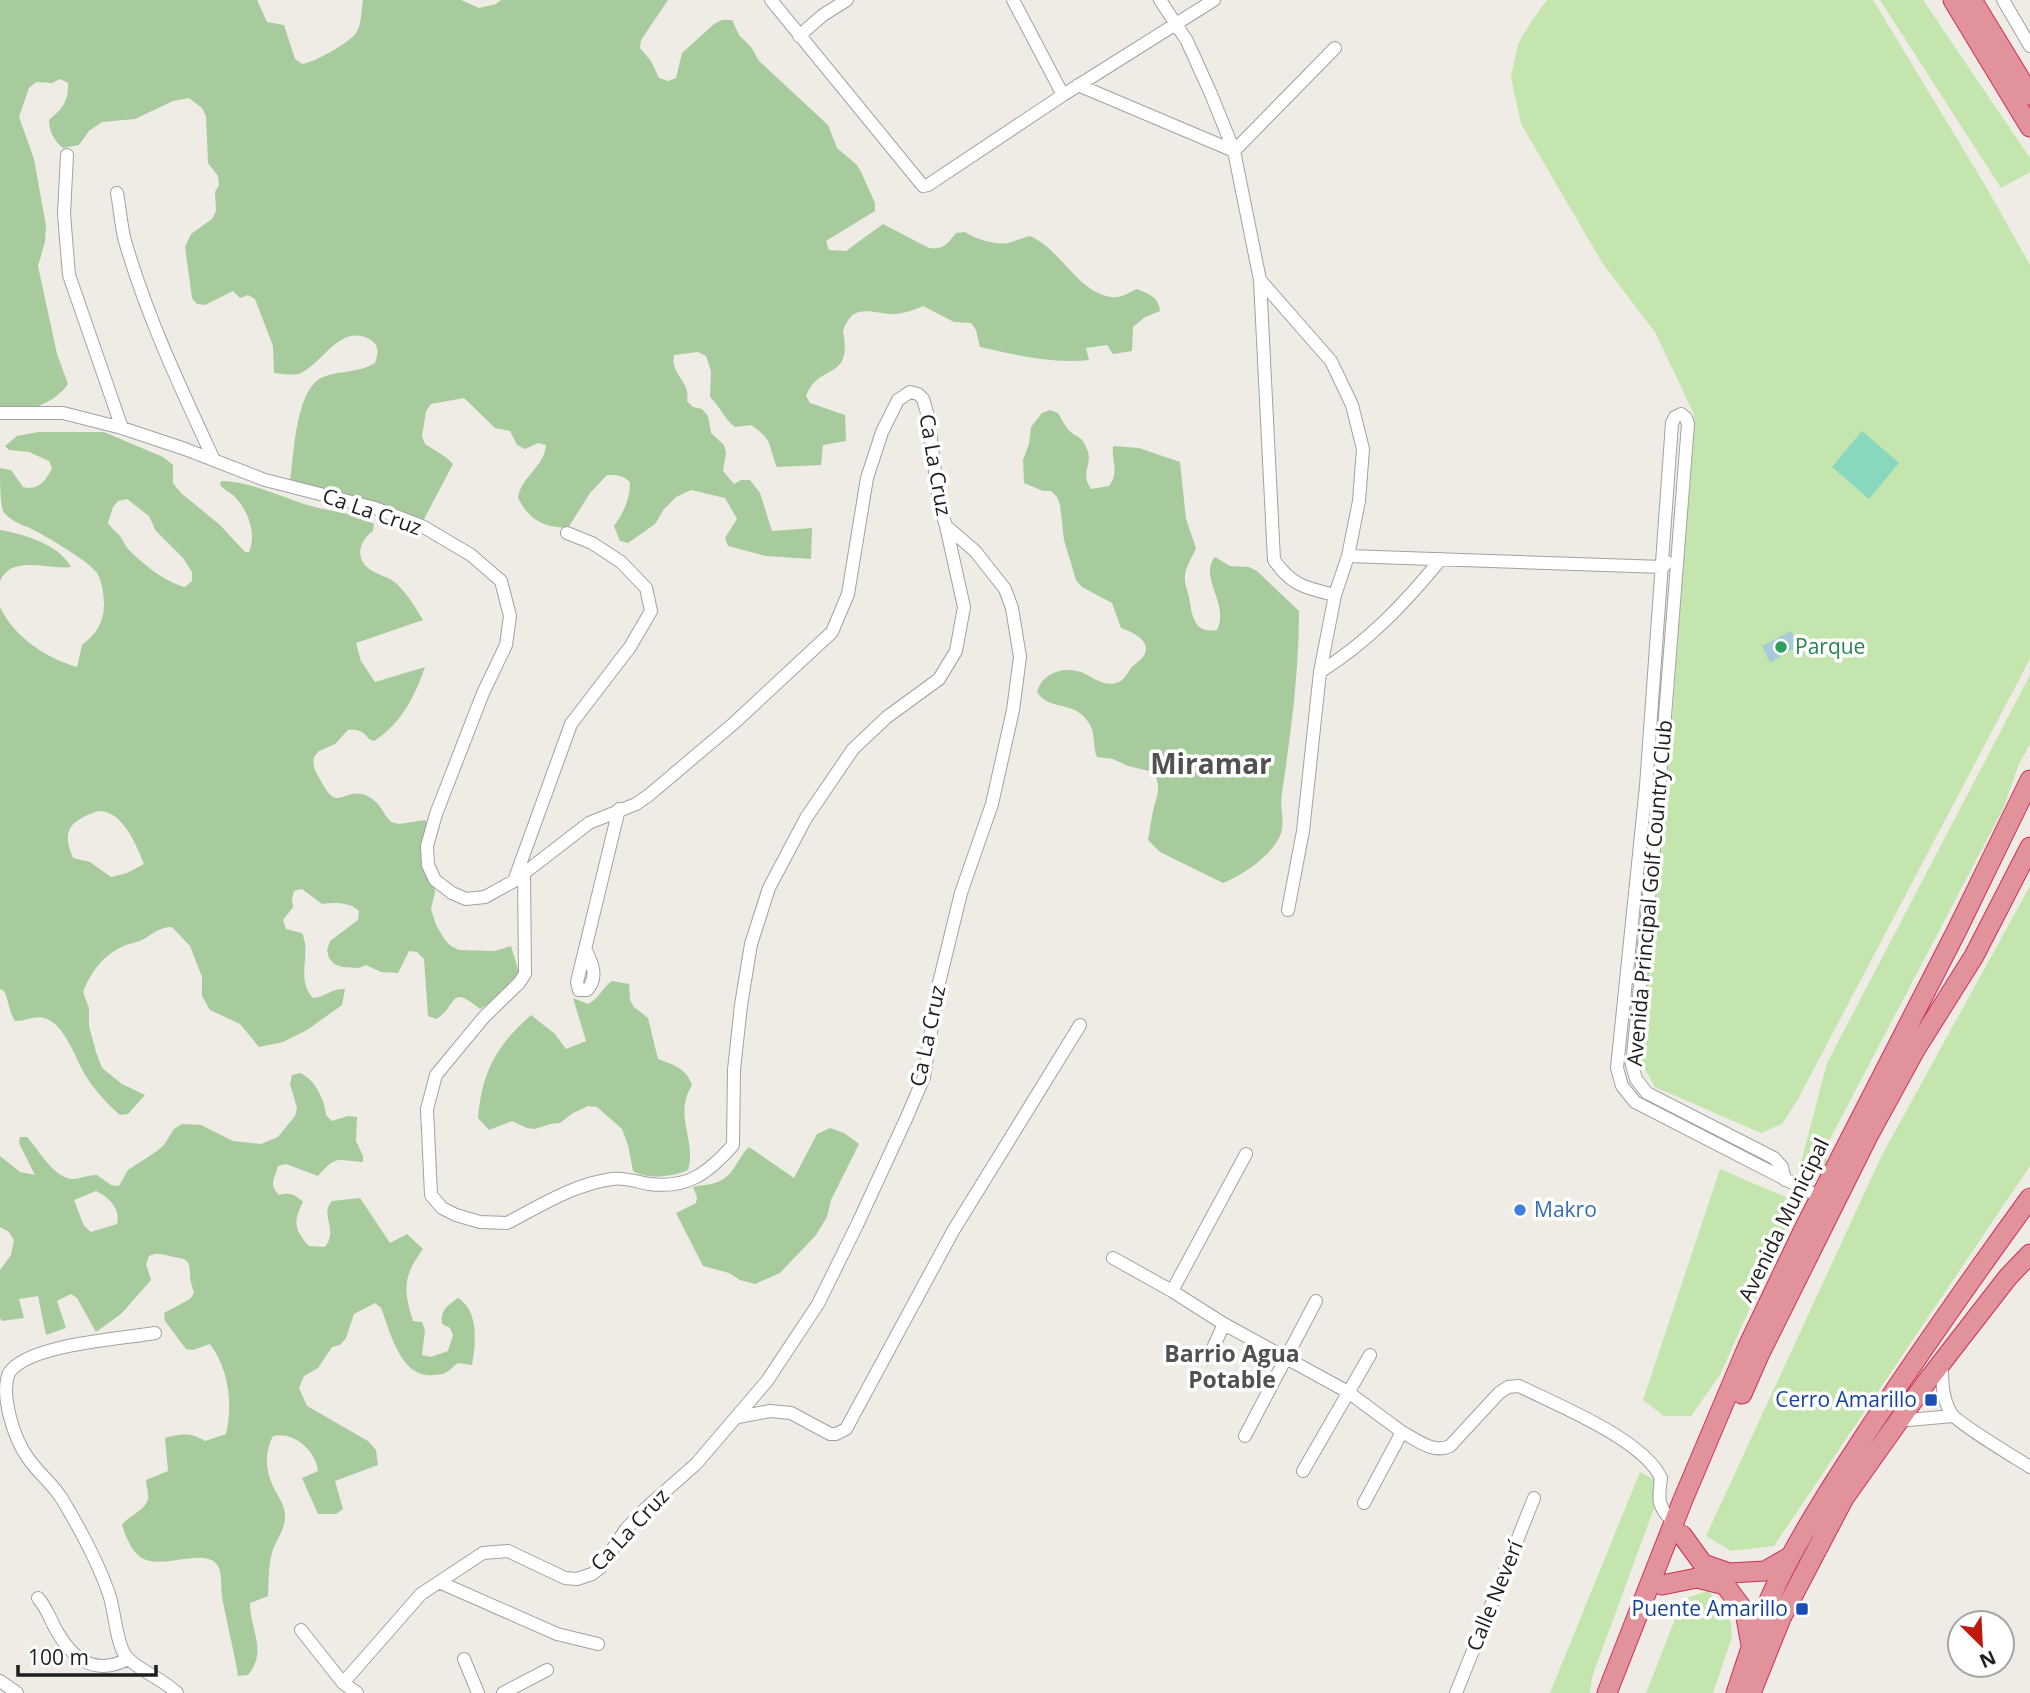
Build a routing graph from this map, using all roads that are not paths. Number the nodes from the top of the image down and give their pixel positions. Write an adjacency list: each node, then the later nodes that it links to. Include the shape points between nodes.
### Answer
1 (771, 0): 10 (street)
2 (847, 0): 10 (street)
3 (1013, 0): 14 (street)
4 (1160, 0): 9 (street)
5 (1214, 0): 9 (street)
6 (1953, 0): 16 (highway)
7 (1972, 0): 15 (highway)
8 (2003, 0): 11 (street)
9 (1177, 23): 13 (street); 17 (street)
10 (799, 36): 14 (street, via 923,186)
11 (2030, 46)
12 (1335, 48): 17 (street)
13 (1078, 85): 14 (street); 17 (street)
14 (1063, 94)
15 (2030, 95)
16 (2030, 127)
17 (1234, 151): 20 (street)
18 (67, 155): 22 (street, via 64,214 69,275)
19 (117, 193): 23 (street, via 124,238 141,290)
20 (1260, 280): 27 (street, via 1331,361 1352,405 1363,449); 30 (street, via 1274,560 1285,577 1302,587)
21 (0, 413): 22 (street, Ca La Cruz, via 63,413)
22 (122, 428): 23 (street, Ca La Cruz)
23 (214, 460): 35 (street, Ca La Cruz, via 265,480 375,508 422,526 471,555 501,581 510,615 506,645 436,814 427,846 428,865 435,880 466,899 485,897)
24 (946, 526): 33 (street, Ca La Cruz, via 928,416 923,399 910,392 898,400 867,478 848,594 832,632 649,795); 35 (street, via 964,607 956,652 939,679 853,749 806,818 769,888 751,944 741,1005 733,1145 703,1175 677,1185 614,1178 582,1186 507,1223 496,1224 456,1215 431,1195 427,1109 436,1075 525,974); 55 (street, Ca La Cruz, via 975,551 1005,589 1012,608 1020,657 992,804 958,906 938,986 924,1077 818,1304)
25 (568, 533): 35 (street, via 621,562 646,588 651,611 630,647 571,724)
26 (1676, 550): 29 (street); 29 (street, Avenida Principal Golf Country Club, via 1688,424 1681,414 1672,424); 40 (street, Avenida Principal Golf Country Club, via 1657,818 1632,1065 1647,1093 1774,1158)
27 (1348, 556): 28 (street); 30 (street)
28 (1441, 559): 29 (street); 31 (street, via 1404,605)
29 (1663, 567): 40 (street, Avenida Principal Golf Country Club, via 1617,1068 1622,1086 1635,1102)
30 (1335, 595): 31 (street)
31 (1320, 673): 36 (street, via 1303,831)
32 (2030, 780): 41 (highway, Avenida Municipal)
33 (620, 809): 35 (street, Ca La Cruz, via 589,823); 37 (street)
34 (2030, 847): 63 (highway, Avenida Municipal, via 1974,956 1915,1050 1856,1160)
35 (519, 877)
36 (1288, 910)
37 (585, 948)
38 (1080, 1025): 55 (street, via 953,1230 846,1429 830,1434 791,1413 770,1411)
39 (1246, 1154): 45 (street)
40 (1785, 1180): 41 (street)
41 (1819, 1198): 63 (highway, Avenida Municipal, via 1748,1346)
42 (2030, 1198): 64 (highway, via 1898,1384)
43 (2030, 1254): 51 (highway)
44 (1113, 1258): 45 (street)
45 (1172, 1290): 47 (street)
46 (1316, 1301): 50 (street)
47 (1224, 1324): 50 (street); 52 (street)
48 (155, 1333): 71 (street, via 33,1356 15,1367 5,1383 7,1412 20,1445 61,1498 99,1570)
49 (1370, 1355): 53 (street)
50 (1287, 1357): 53 (street); 58 (street)
51 (1947, 1357): 54 (street, via 1942,1383); 56 (highway)
52 (1208, 1359)
53 (1348, 1392): 57 (street); 60 (street)
54 (1952, 1416): 56 (street); 59 (street)
55 (737, 1417): 65 (street, Ca La Cruz, via 696,1464 626,1529 592,1574 565,1578 508,1551 496,1550 483,1553)
56 (1897, 1421): 85 (highway, via 1844,1498 1781,1618)
57 (1402, 1432): 62 (street); 63 (street, via 1435,1449 1450,1446 1499,1393 1519,1386 1607,1429 1649,1460 1661,1478 1658,1501)
58 (1245, 1436)
59 (2030, 1467)
60 (1303, 1471)
61 (1534, 1498): 81 (street, Calle Neverí)
62 (1363, 1503)
63 (1678, 1529): 64 (highway, via 1703,1564 1729,1573 1765,1571); 66 (highway, Avenida Municipal); 82 (highway, Avenida Municipal)
64 (1791, 1556): 70 (highway)
65 (439, 1582): 69 (street, via 557,1634); 75 (street, Ca La Cruz, via 421,1594)
66 (1662, 1585): 70 (highway, via 1697,1578 1724,1585 1745,1612); 83 (highway, Avenida Municipal)
67 (38, 1598): 71 (street, via 67,1646 83,1661 104,1667)
68 (301, 1630): 75 (street)
69 (598, 1644)
70 (1751, 1645): 84 (highway)
71 (128, 1659): 77 (street)
72 (464, 1659): 79 (street)
73 (547, 1671): 80 (street)
74 (0, 1681): 76 (street)
75 (343, 1683): 78 (street)
76 (17, 1693)
77 (177, 1693)
78 (357, 1693)
79 (478, 1693)
80 (503, 1693)
81 (1456, 1693)
82 (1607, 1693)
83 (1620, 1693)
84 (1736, 1693)
85 (1751, 1693)

